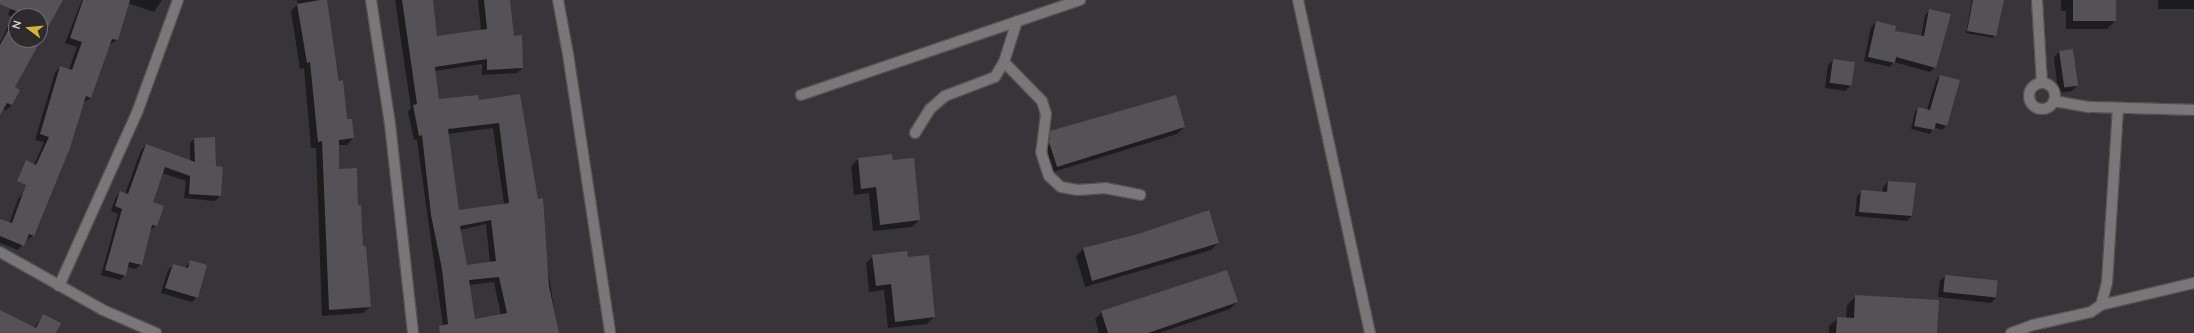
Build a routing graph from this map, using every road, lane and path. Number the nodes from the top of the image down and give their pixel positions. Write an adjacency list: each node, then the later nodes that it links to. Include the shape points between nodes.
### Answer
1 (178, 0): 18 (street, via 138,110)
2 (372, 0): 21 (street, via 390,124)
3 (558, 0): 22 (street)
4 (1080, 0): 7 (street)
5 (1298, 0): 23 (street)
6 (2037, 0): 9 (street)
7 (1017, 21): 8 (street); 10 (street)
8 (1004, 62): 14 (street, via 995,77 945,96 930,109); 15 (street, via 1042,101 1046,114 1041,152 1049,176 1061,187 1078,190 1105,188)
9 (2042, 83): 11 (street, via 2051,86); 11 (street, via 2030,91 2030,101 2042,109)
10 (801, 95)
11 (2054, 101): 12 (street, via 2089,107)
12 (2118, 108): 13 (street); 19 (street, via 2107,283)
13 (2194, 110)
14 (915, 133)
15 (1140, 194)
16 (0, 252): 18 (street)
17 (2194, 283): 19 (street)
18 (59, 286): 20 (street, via 103,310)
19 (2101, 306): 24 (street, via 2091,312)
20 (156, 333)
21 (413, 333)
22 (610, 333)
23 (1370, 333)
24 (2010, 333)

